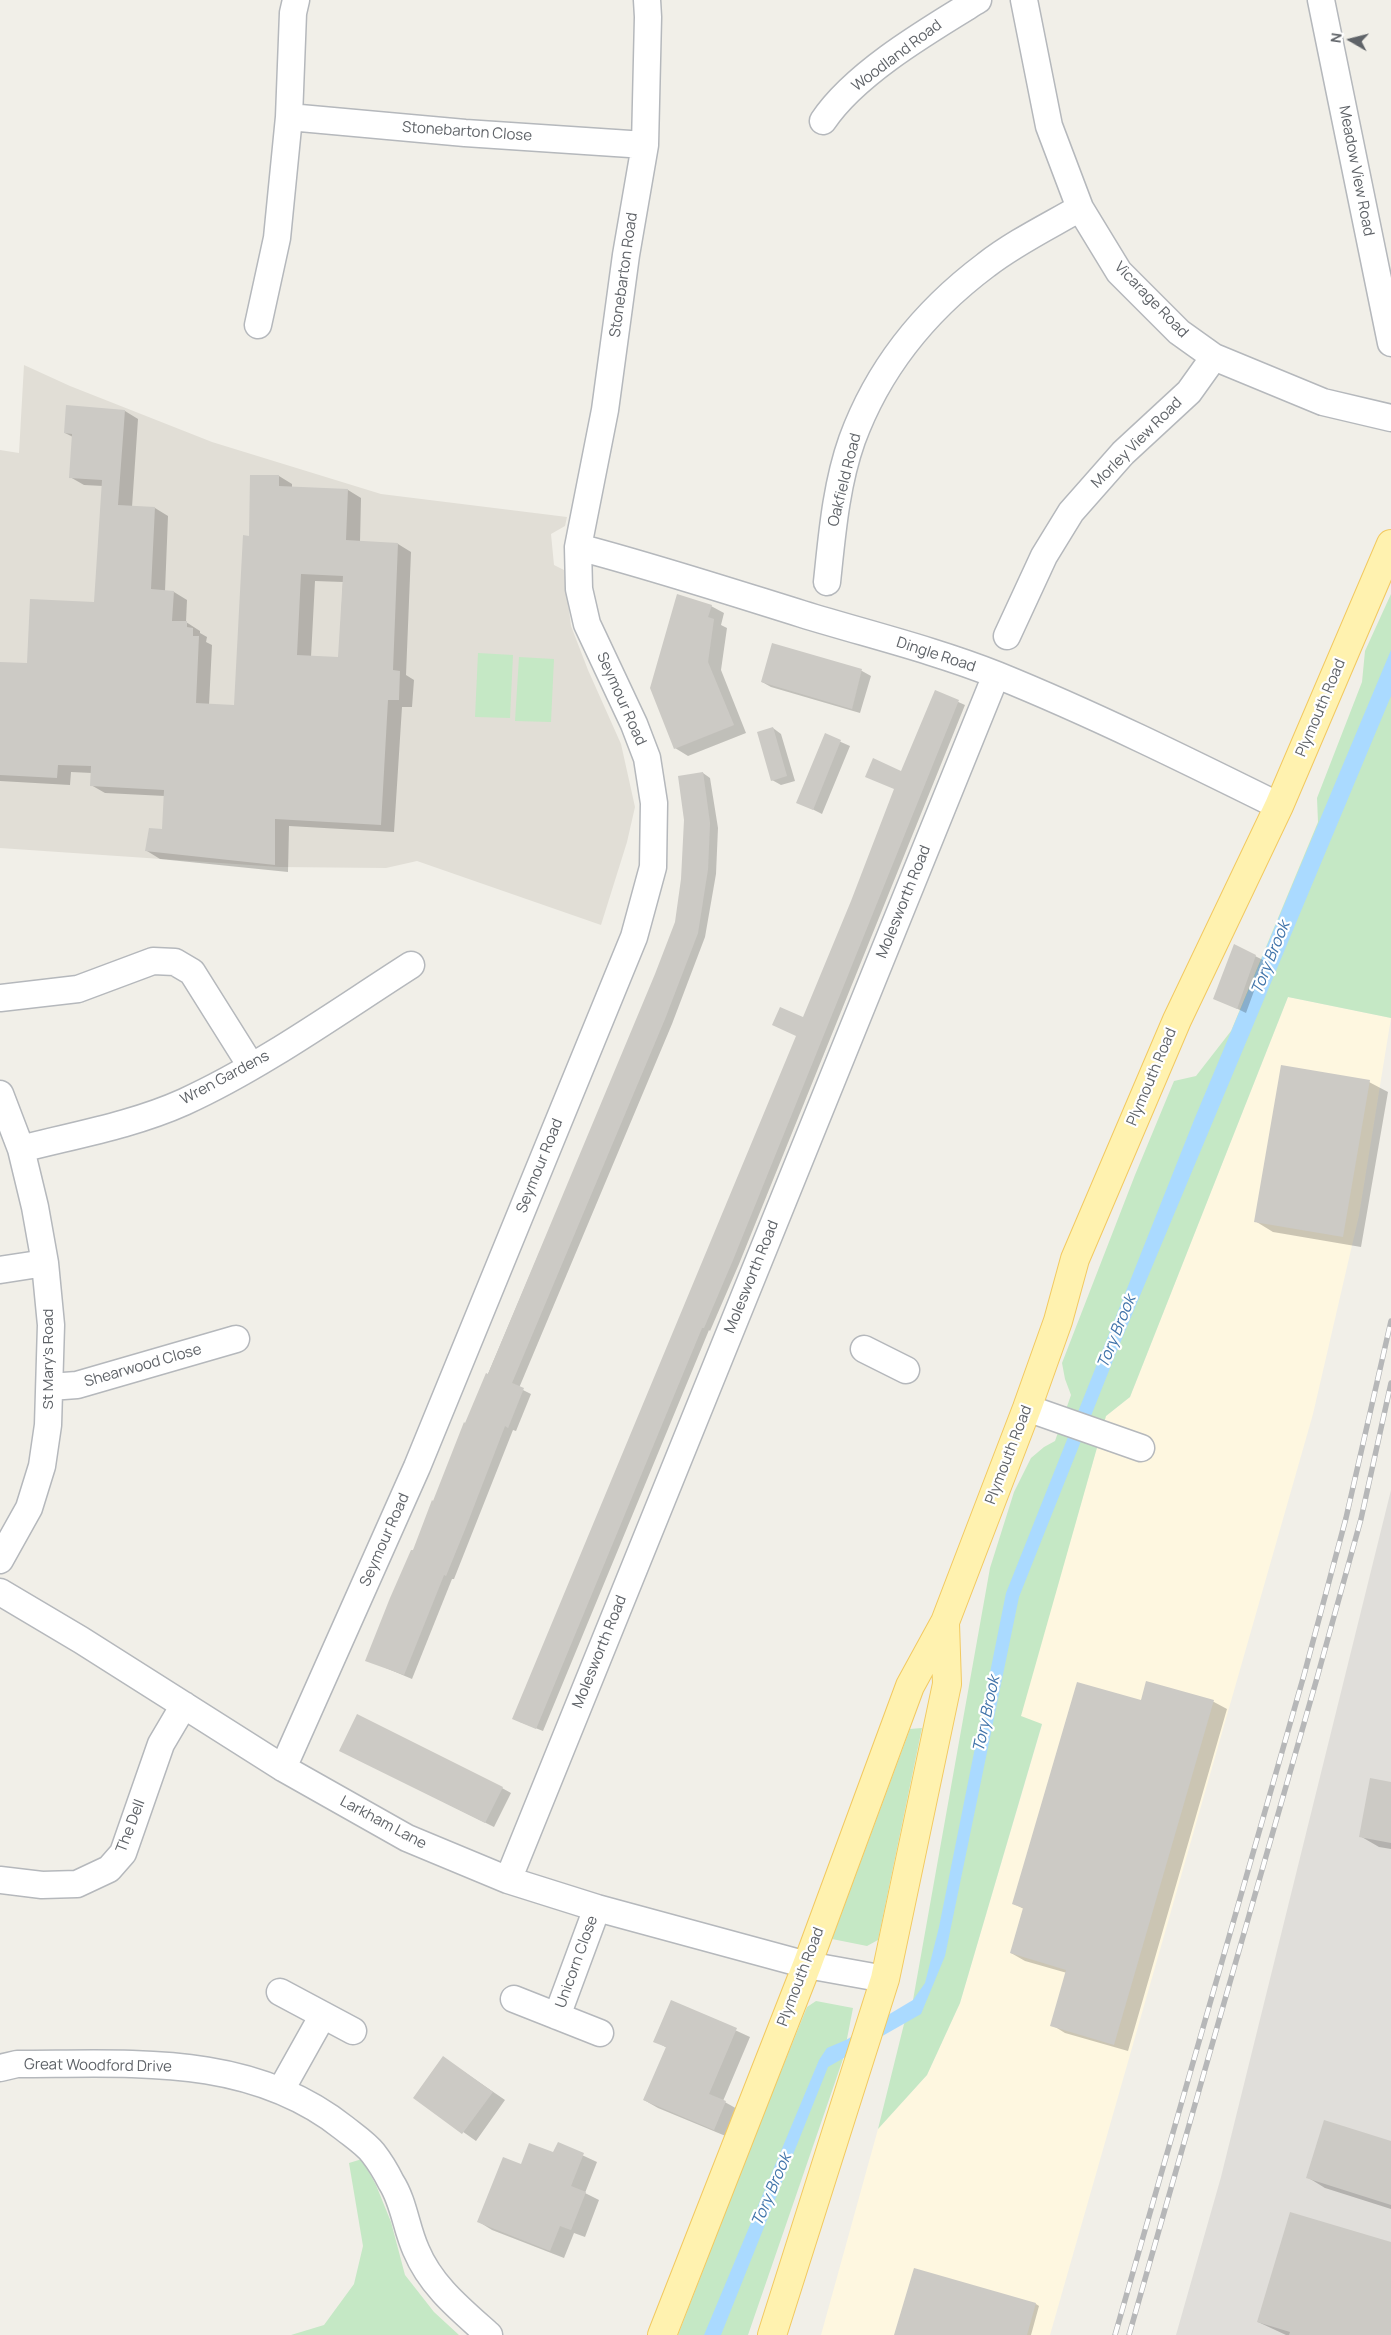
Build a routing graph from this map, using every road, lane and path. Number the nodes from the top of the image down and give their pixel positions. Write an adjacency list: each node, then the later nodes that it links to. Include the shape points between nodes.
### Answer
1 (296, 0): 6 (street)
2 (647, 0): 8 (street, Stonebarton Road)
3 (978, 0): 7 (street, Woodland Road, via 921,35 867,76 835,104)
4 (1024, 0): 9 (street, Vicarage Road, via 1049,126)
5 (1322, 0): 11 (street, Meadow View Road)
6 (289, 117): 8 (street, Stonebarton Close); 10 (street, via 277,238)
7 (824, 121)
8 (644, 145): 15 (street, Stonebarton Road, via 605,410)
9 (1080, 208): 12 (street, Vicarage Road, via 1119,272 1178,332); 16 (street, Oakfield Road, via 987,264 944,299 911,336 875,387 850,451 834,514)
10 (258, 325)
11 (1391, 343)
12 (1214, 357): 13 (street, Vicarage Road, via 1323,402); 17 (street, Morley View Road, via 1189,392 1123,454 1071,512 1044,556)
13 (1391, 418)
14 (1391, 544): 19 (main road, Plymouth Road)
15 (578, 547): 18 (street, Dingle Road, via 662,569); 37 (street, Seymour Road, via 579,588 587,624 647,758 654,803 653,867 634,938 417,1467)
16 (827, 582)
17 (1007, 636)
18 (996, 675): 19 (street, Dingle Road, via 1147,741); 39 (street, Molesworth Road)
19 (1279, 806): 31 (main road, Plymouth Road, via 1176,1020 1075,1259 1058,1321)
20 (411, 965): 22 (street, Wren Gardens)
21 (0, 998): 22 (street, via 78,988 153,961 175,962 192,972)
22 (251, 1066): 24 (street, Wren Gardens, via 184,1102 125,1122)
23 (0, 1094): 24 (street, St Mary's Road)
24 (20, 1149): 25 (street, St Mary's Road)
25 (45, 1263): 26 (street); 30 (street, St Mary's Road, via 52,1325)
26 (0, 1270)
27 (236, 1339): 30 (street, Shearwood Close, via 77,1385)
28 (864, 1349): 29 (street)
29 (906, 1370)
30 (50, 1387): 33 (street, St Mary's Road, via 42,1466 29,1508)
31 (1027, 1408): 32 (street); 35 (main road, Plymouth Road)
32 (1141, 1448)
33 (0, 1560)
34 (0, 1592): 36 (street, Larkham Lane)
35 (945, 1622): 41 (main road, Plymouth Road, via 910,1686); 42 (main road, Plymouth Road, via 947,1684)
36 (184, 1705): 37 (street, Larkham Lane); 38 (street, The Dell, via 161,1744 123,1853 109,1869 78,1884 42,1885)
37 (283, 1768): 39 (street, Larkham Lane, via 407,1838)
38 (0, 1880)
39 (508, 1880): 40 (street, Larkham Lane)
40 (598, 1908): 41 (street, Larkham Lane); 46 (street, Unicorn Close)
41 (807, 1965): 42 (street, Larkham Lane); 52 (main road, Plymouth Road)
42 (885, 1979): 53 (main road, Plymouth Road)
43 (280, 1992): 45 (street)
44 (514, 1999): 46 (street, Unicorn Close)
45 (323, 2016): 47 (street); 50 (street)
46 (558, 2016): 48 (street, Unicorn Close)
47 (352, 2031)
48 (600, 2033)
49 (0, 2068): 50 (street, Great Woodford Drive, via 17,2064 152,2064 228,2073)
50 (281, 2090): 51 (street, Great Woodford Drive, via 323,2111 373,2152 393,2185 425,2270 440,2291)
51 (489, 2335)
52 (662, 2335)
53 (772, 2335)

